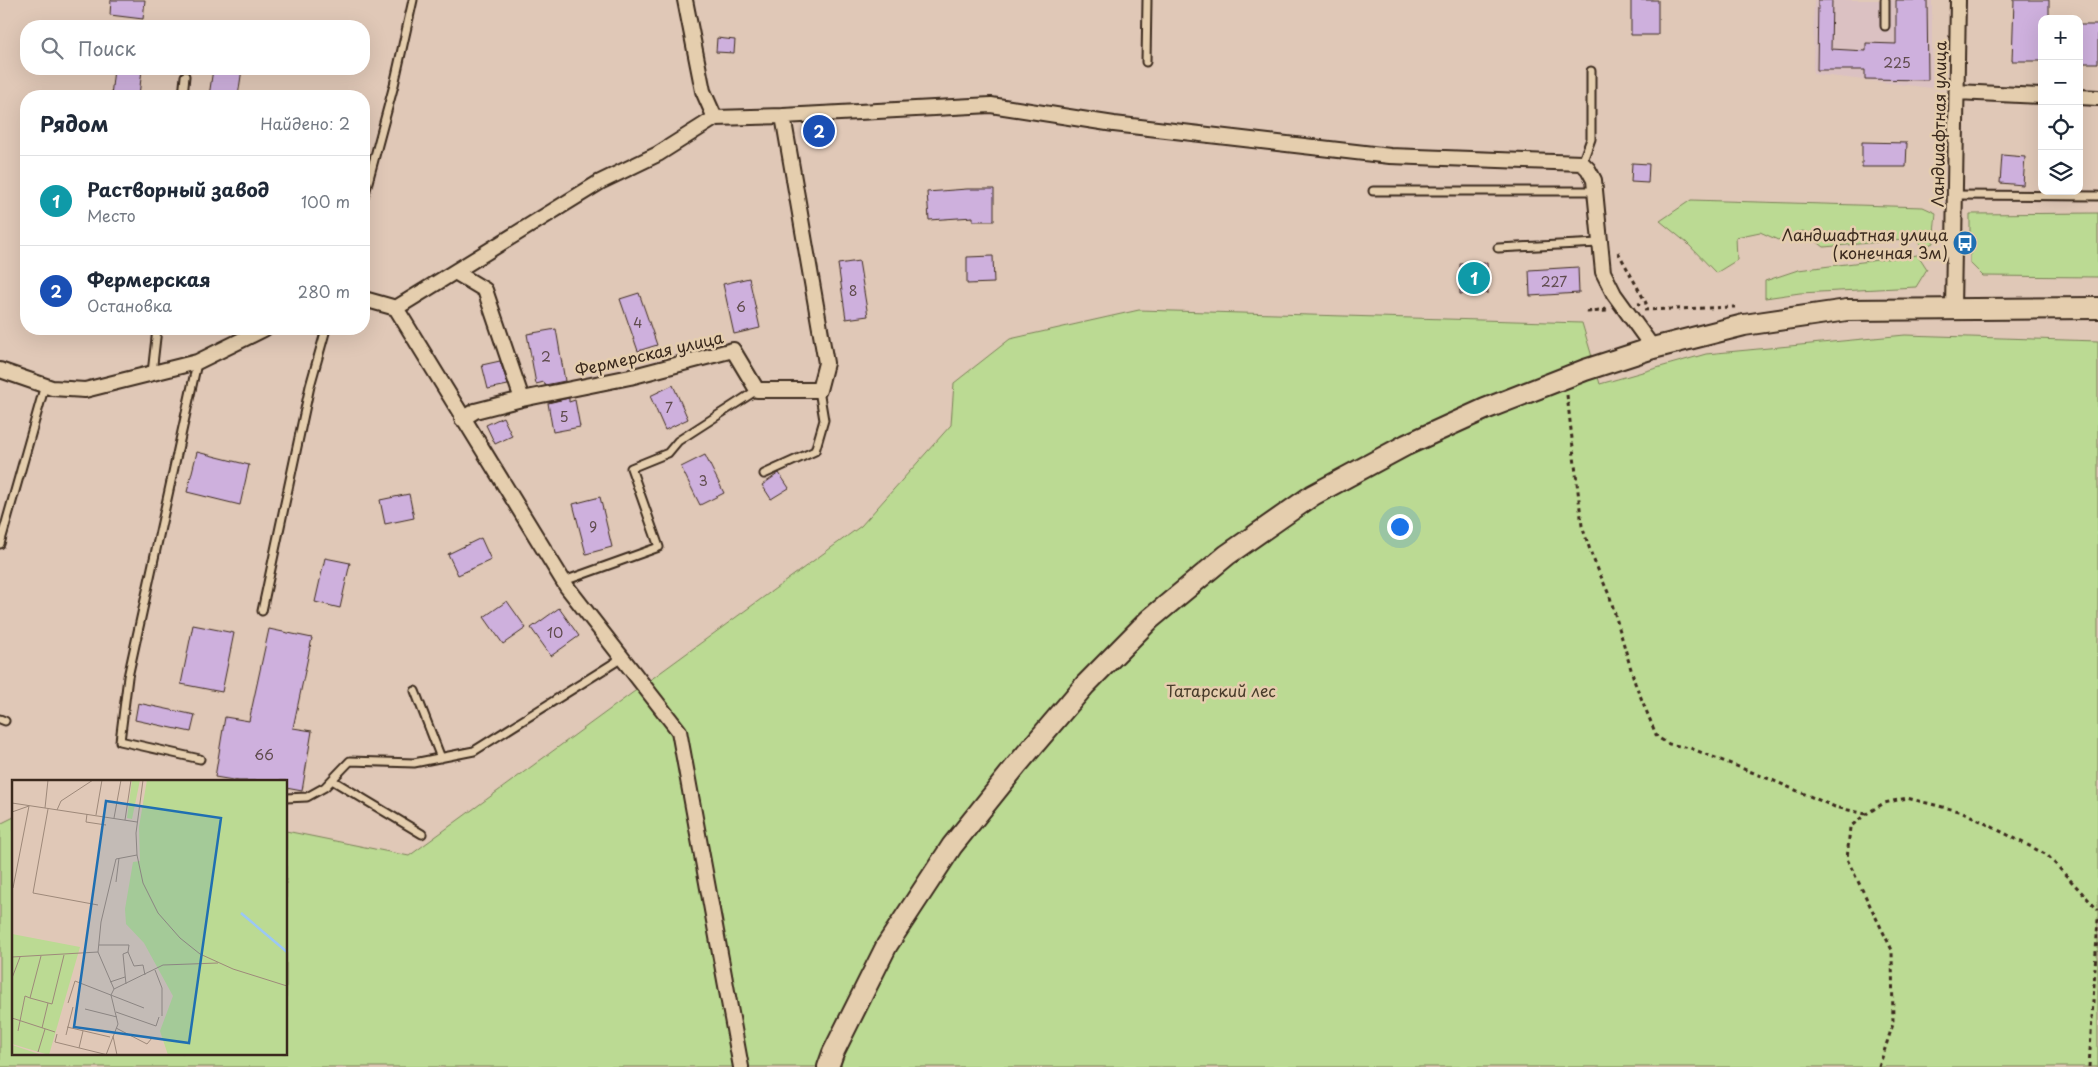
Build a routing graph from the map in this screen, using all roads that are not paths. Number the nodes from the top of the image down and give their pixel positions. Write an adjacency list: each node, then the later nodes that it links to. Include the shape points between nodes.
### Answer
1 (413, 0): 18 (lane)
2 (685, 0): 16 (street, via 703,91)
3 (1147, 0): 7 (lane)
4 (1885, 0): 6 (lane)
5 (1958, 0): 11 (street, Ландшафтная улица)
6 (1885, 26)
7 (1146, 62)
8 (1591, 70): 17 (lane, via 1591,139)
9 (185, 76): 10 (lane)
10 (184, 90)
11 (1957, 92): 12 (street); 21 (street, Ландшафтная улица)
12 (2038, 96)
13 (2083, 97): 14 (street)
14 (2098, 98)
15 (783, 116): 16 (street); 17 (street, via 990,105 1114,124 1390,156); 39 (street, via 826,363)
16 (715, 118): 25 (street, via 658,154 600,182)
17 (1582, 164): 20 (street, via 1594,180)
18 (370, 175)
19 (1373, 191): 20 (lane)
20 (1596, 191): 23 (street)
21 (1954, 195): 22 (lane); 28 (street, Ландшафтная улица)
22 (2098, 196)
23 (1599, 243): 24 (lane); 33 (street, via 1603,272 1614,294)
24 (1498, 248)
25 (456, 272): 27 (street); 40 (street, via 485,290)
26 (370, 301): 27 (street)
27 (396, 308): 41 (street)
28 (1953, 308): 29 (main road); 33 (main road, via 1847,310 1744,325)
29 (2098, 308)
30 (156, 335): 36 (lane)
31 (252, 335): 34 (street)
32 (324, 335): 45 (lane, via 310,386)
33 (1653, 348): 54 (main road, via 1485,408 1406,445 1313,495 1227,555 1150,619 1085,685 952,846 887,945)
34 (197, 362): 36 (street); 49 (lane, via 128,678 120,741)
35 (0, 370): 37 (street)
36 (152, 373): 37 (street, via 85,390)
37 (45, 385): 43 (lane)
38 (757, 390): 39 (street); 40 (street, Фермерская улица, via 733,350 630,377); 44 (lane, via 678,441 668,453 632,468 659,547)
39 (819, 390): 42 (lane, via 824,420 815,451)
40 (522, 399): 41 (street, Фермерская улица, via 475,411)
41 (462, 419): 44 (street)
42 (764, 474)
43 (0, 544)
44 (564, 581): 46 (street)
45 (262, 610)
46 (622, 658): 48 (lane, via 474,751); 53 (street, via 679,731)
47 (415, 691): 48 (lane)
48 (441, 758): 50 (lane, via 414,763 350,761)
49 (200, 759)
50 (332, 780): 51 (lane, via 306,797); 52 (lane)
51 (288, 798)
52 (422, 834)
53 (741, 1067)
54 (828, 1067)

